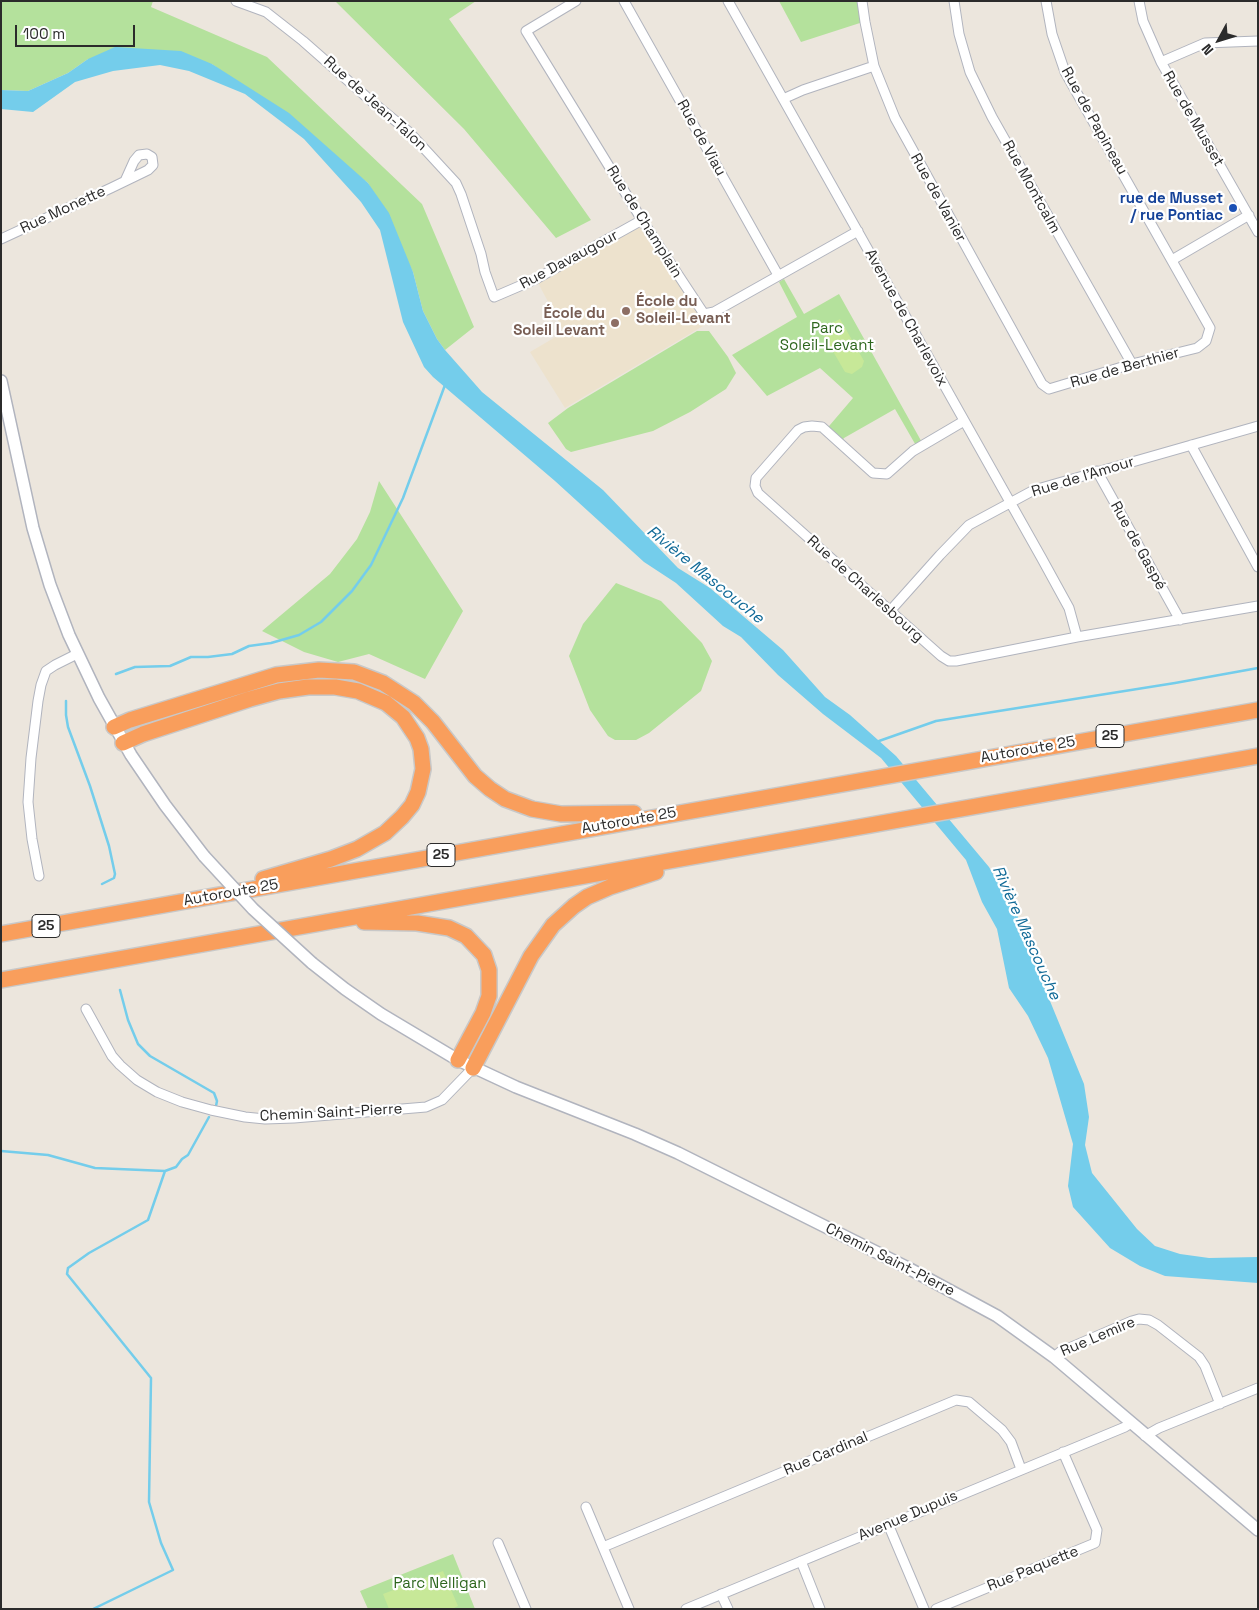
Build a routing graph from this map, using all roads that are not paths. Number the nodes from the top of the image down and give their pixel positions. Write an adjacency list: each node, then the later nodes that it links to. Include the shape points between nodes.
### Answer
1 (236, 1): 21 (street, Rue de Jean-Talon, via 266,12 303,40 409,132 456,183)
2 (576, 1): 15 (street, Rue de Champlain, via 526,31)
3 (624, 1): 20 (street, Rue de Viau)
4 (728, 1): 12 (street, Avenue de Charlevoix)
5 (862, 1): 11 (street, Rue de Vanier)
6 (954, 1): 23 (street, Rue Montcalm, via 970,72 992,117)
7 (1046, 1): 19 (street, Rue de Papineau, via 1064,72)
8 (1139, 1): 10 (street, Rue de Musset, via 1143,21)
9 (1258, 40): 10 (street, via 1205,44)
10 (1161, 62): 14 (street, Rue de Musset)
11 (874, 66): 12 (street); 25 (street, Rue de Vanier, via 908,143)
12 (784, 99): 16 (street, Avenue de Charlevoix)
13 (125, 181): 18 (street, Rue Monette)
14 (1248, 216): 17 (street, Rue de Musset); 19 (street)
15 (642, 220): 20 (street, Rue de Champlain, via 704,314 714,312); 21 (street, Rue Davaugour, via 536,280)
16 (858, 231): 20 (street, Rue de Champlain); 26 (street, Avenue de Charlevoix)
17 (1258, 232)
18 (1, 239)
19 (1172, 260): 22 (street, Rue de Papineau, via 1210,328)
20 (778, 275)
21 (494, 297)
22 (1206, 341): 23 (street, Rue de Berthier, via 1197,348)
23 (1132, 364): 25 (street, Rue de Berthier, via 1059,387 1049,389)
24 (1, 381): 36 (street, Chemin Saint-Pierre, via 33,528 50,585)
25 (1042, 384)
26 (964, 421): 30 (street, Avenue de Charlevoix); 33 (street, Rue de Charlesbourg, via 913,452 887,474 873,473 822,427 804,428 798,430 756,478 758,493)
27 (1258, 426): 28 (street, Rue de l'Amour)
28 (1192, 445): 29 (street, Rue de l'Amour); 31 (street)
29 (1096, 471): 30 (street, Rue de l'Amour, via 1034,490); 34 (street, Rue de Gaspé)
30 (1010, 502): 33 (street, Rue de l'Amour, via 969,525); 35 (street, Avenue de Charlevoix, via 1068,608)
31 (1258, 567)
32 (1258, 606): 34 (street, Rue de Charlesbourg)
33 (890, 611): 35 (street, Rue de Charlesbourg, via 949,661)
34 (1180, 620): 35 (street, Rue de Charlesbourg)
35 (1077, 638)
36 (77, 654): 38 (street, Chemin Saint-Pierre); 43 (street, via 46,671 38,701 28,802)
37 (1258, 710): 41 (highway, Autoroute 25 / 25)
38 (114, 727): 39 (street, Chemin Saint-Pierre); 41 (highway, via 276,675 309,670 346,671 369,677 408,697 433,722 475,776 514,804 570,814)
39 (123, 742): 44 (highway, via 262,696 317,687 351,689 379,700 403,717 414,732 423,762 422,781 412,805 391,828 339,856); 49 (street, Chemin Saint-Pierre, bridge, via 154,791 204,856 253,909 312,963 374,1010)
40 (1258, 756): 42 (highway)
41 (680, 812): 44 (highway, Autoroute 25 / 25)
42 (712, 854): 45 (highway); 50 (highway, via 610,887 587,897 567,912 536,948)
43 (39, 876)
44 (202, 898): 46 (highway, Autoroute 25 / 25)
45 (335, 921): 47 (highway); 49 (highway, via 441,926 461,933 480,950 488,964 489,996)
46 (1, 934)
47 (1, 980)
48 (86, 1009): 51 (street, Chemin Saint-Pierre, via 112,1056 137,1080 182,1102 239,1116 294,1118 426,1107 442,1100)
49 (458, 1060): 50 (street, Chemin Saint-Pierre); 51 (street)
50 (473, 1068): 51 (street, Chemin Saint-Pierre); 52 (street, Chemin Saint-Pierre, via 644,1138 736,1182 976,1304)
51 (460, 1079)
52 (1054, 1357): 54 (street, Rue Lemire, via 1132,1321 1149,1320 1200,1357); 55 (street, Chemin Saint-Pierre)
53 (1258, 1388): 54 (street)
54 (1220, 1404): 56 (street)
55 (1131, 1423): 56 (street, Chemin Saint-Pierre); 57 (street, Avenue Dupuis)
56 (1145, 1436): 61 (street, Chemin Saint-Pierre)
57 (1064, 1452): 58 (street, Avenue Dupuis); 72 (street, Rue Paquette, via 1097,1530 1095,1543)
58 (1021, 1469): 60 (street, Avenue Dupuis); 63 (street, Rue Cardinal, via 1011,1442 1002,1430 968,1402 956,1400)
59 (586, 1507): 63 (street)
60 (888, 1524): 64 (street, Avenue Dupuis); 71 (street)
61 (1258, 1530)
62 (498, 1543): 66 (street)
63 (604, 1547): 67 (street)
64 (801, 1561): 65 (street, Avenue Dupuis); 70 (street)
65 (721, 1594): 68 (street, Avenue Dupuis); 69 (street)
66 (526, 1609)
67 (629, 1609)
68 (686, 1609)
69 (728, 1609)
70 (820, 1609)
71 (924, 1609)
72 (936, 1609)

